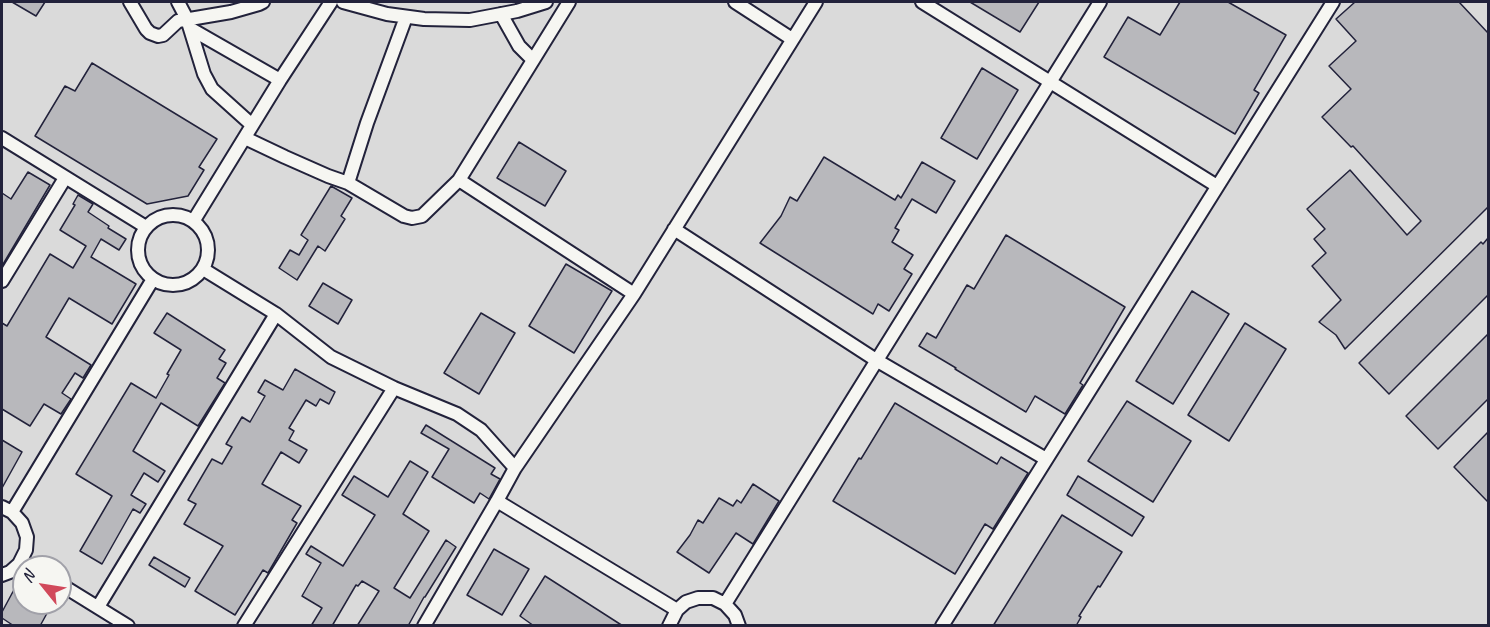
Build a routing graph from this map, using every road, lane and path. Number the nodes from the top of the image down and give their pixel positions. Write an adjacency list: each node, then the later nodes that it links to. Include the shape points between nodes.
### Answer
1 (130, 2): 15 (street, via 154,35 163,35 178,21)
2 (178, 2): 15 (street)
3 (262, 2): 15 (street)
4 (331, 2): 18 (street)
5 (343, 2): 14 (street)
6 (546, 2): 13 (street)
7 (569, 2): 17 (street)
8 (735, 2): 16 (street)
9 (816, 2): 16 (street)
10 (922, 2): 19 (street)
11 (1100, 2): 19 (street)
12 (1333, 2): 26 (street)
13 (501, 14): 14 (street, via 470,20); 17 (street)
14 (406, 17): 25 (street)
15 (189, 24): 18 (street); 20 (street, via 212,89)
16 (792, 39): 29 (street)
17 (533, 60): 24 (street)
18 (280, 80): 20 (street)
19 (1050, 82): 26 (street); 35 (street)
20 (252, 125): 22 (street)
21 (2, 138): 23 (street)
22 (244, 138): 25 (street); 27 (street)
23 (65, 177): 28 (street); 32 (street)
24 (459, 180): 25 (street, via 422,216 412,218); 33 (street)
25 (348, 183)
26 (1217, 186): 37 (street)
27 (194, 220): 28 (street, via 167,215); 30 (street, via 209,245)
28 (146, 227): 31 (street, via 138,254)
29 (674, 229): 33 (street); 35 (street)
30 (203, 269): 31 (street, via 192,281 177,286); 34 (street)
31 (153, 279): 40 (street)
32 (2, 281)
33 (634, 294): 38 (street)
34 (276, 314): 36 (street, via 331,357); 44 (street)
35 (876, 360): 37 (street); 43 (street)
36 (394, 388): 38 (street, via 457,414 480,430); 47 (street)
37 (1046, 459): 51 (street)
38 (514, 468): 39 (street)
39 (497, 501): 45 (street); 48 (street)
40 (7, 509): 41 (street, via 22,523 27,537)
41 (24, 555)
42 (72, 591): 44 (street)
43 (725, 604): 45 (street, via 713,598 698,598); 50 (street)
44 (98, 607): 46 (street)
45 (677, 610): 49 (street)
46 (128, 626)
47 (244, 626)
48 (424, 626)
49 (669, 626)
50 (739, 626)
51 (942, 626)

